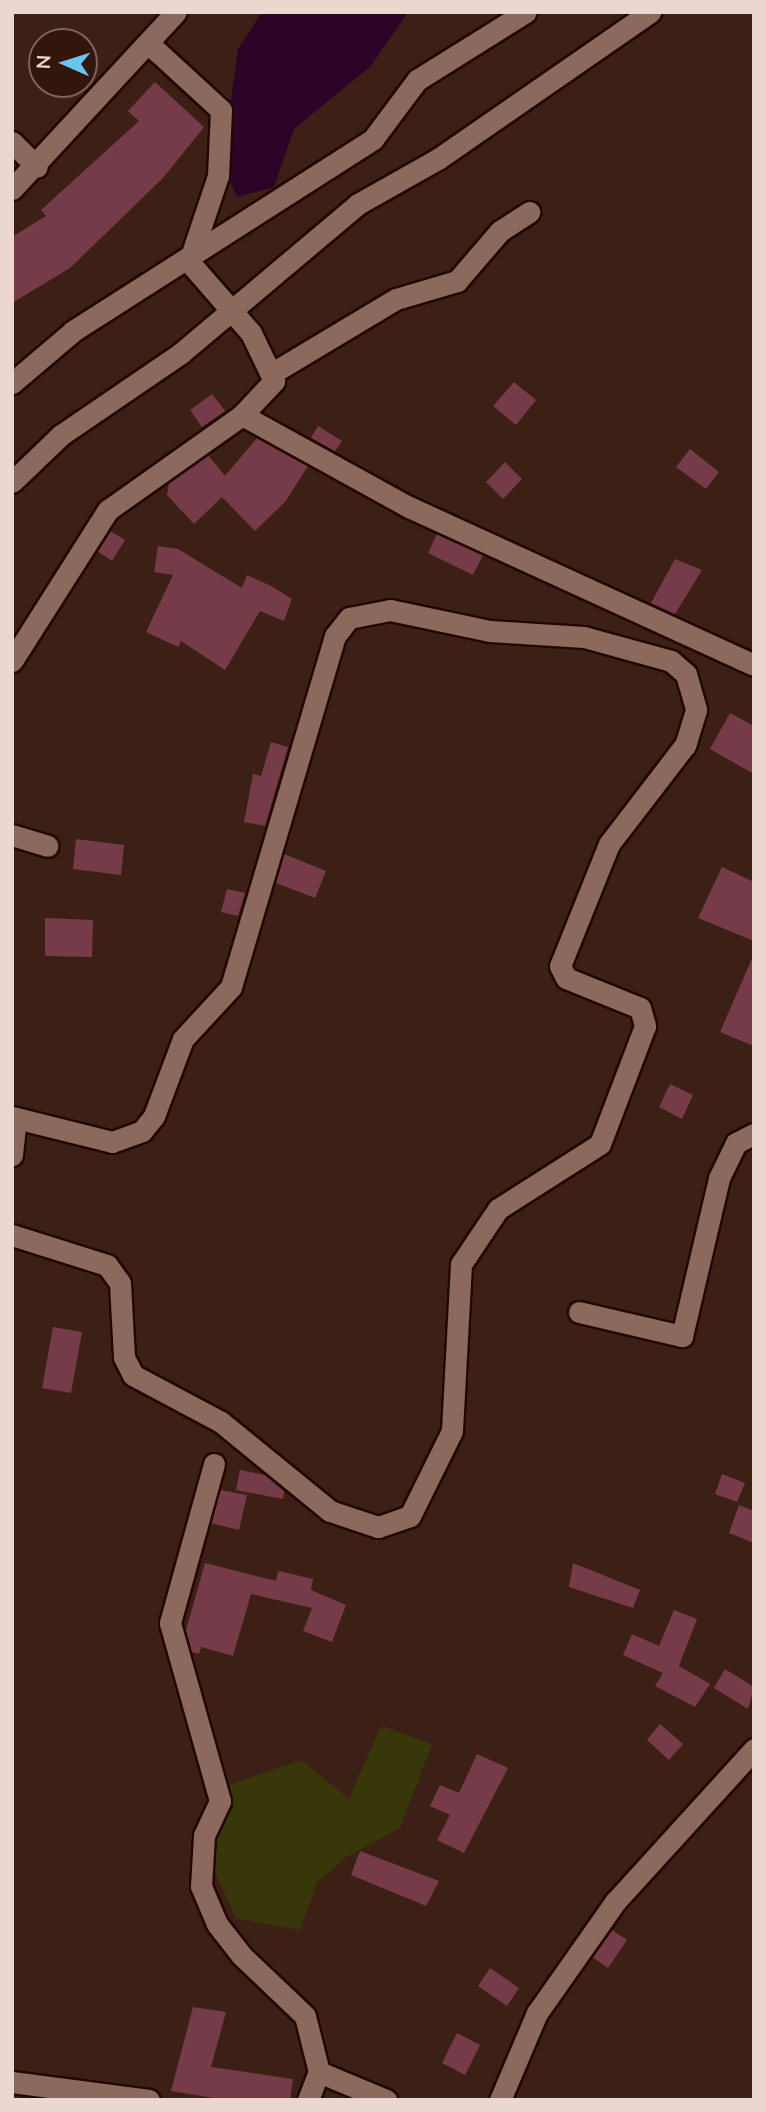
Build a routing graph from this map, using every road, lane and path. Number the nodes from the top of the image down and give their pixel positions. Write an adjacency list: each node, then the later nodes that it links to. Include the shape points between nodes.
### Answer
1 (176, 12): 4 (street)
2 (526, 12): 9 (street, via 417,80 373,139)
3 (650, 12): 10 (street, via 438,159 358,204)
4 (149, 44): 6 (street); 9 (street, via 221,110 218,176)
5 (12, 142): 6 (street)
6 (37, 167): 7 (street)
7 (12, 189)
8 (529, 212): 11 (street, via 512,219 457,281 396,299)
9 (189, 262): 10 (street); 12 (street, via 73,331)
10 (233, 311): 11 (street); 14 (street, via 61,435)
11 (274, 372): 13 (street, via 271,387)
12 (12, 383)
13 (242, 415): 15 (street, via 108,510); 16 (street, via 409,507)
14 (12, 482)
15 (12, 661)
16 (754, 665)
17 (12, 835): 18 (street)
18 (47, 846)
19 (14, 1118): 21 (street); 22 (street, via 112,1142 142,1131 153,1116 183,1039 231,987 335,636 349,618 390,610 490,631 584,637 671,661 686,674 696,710 685,745 608,844 560,966 566,978 640,1008 645,1027 600,1144 498,1209 461,1264 452,1431 410,1516 378,1527 330,1511 221,1422 133,1375 124,1357 120,1283 107,1265)
20 (754, 1134): 23 (street, via 736,1143 719,1178 684,1334)
21 (12, 1155)
22 (12, 1235)
23 (579, 1312)
24 (214, 1464): 26 (street, via 170,1623 220,1801 204,1836 201,1886 217,1924 241,1955 304,2016)
25 (754, 1749): 31 (street, via 615,1902 537,2013)
26 (319, 2072): 29 (street); 30 (street)
27 (12, 2082): 28 (street)
28 (149, 2100)
29 (308, 2100)
30 (386, 2100)
31 (500, 2100)

